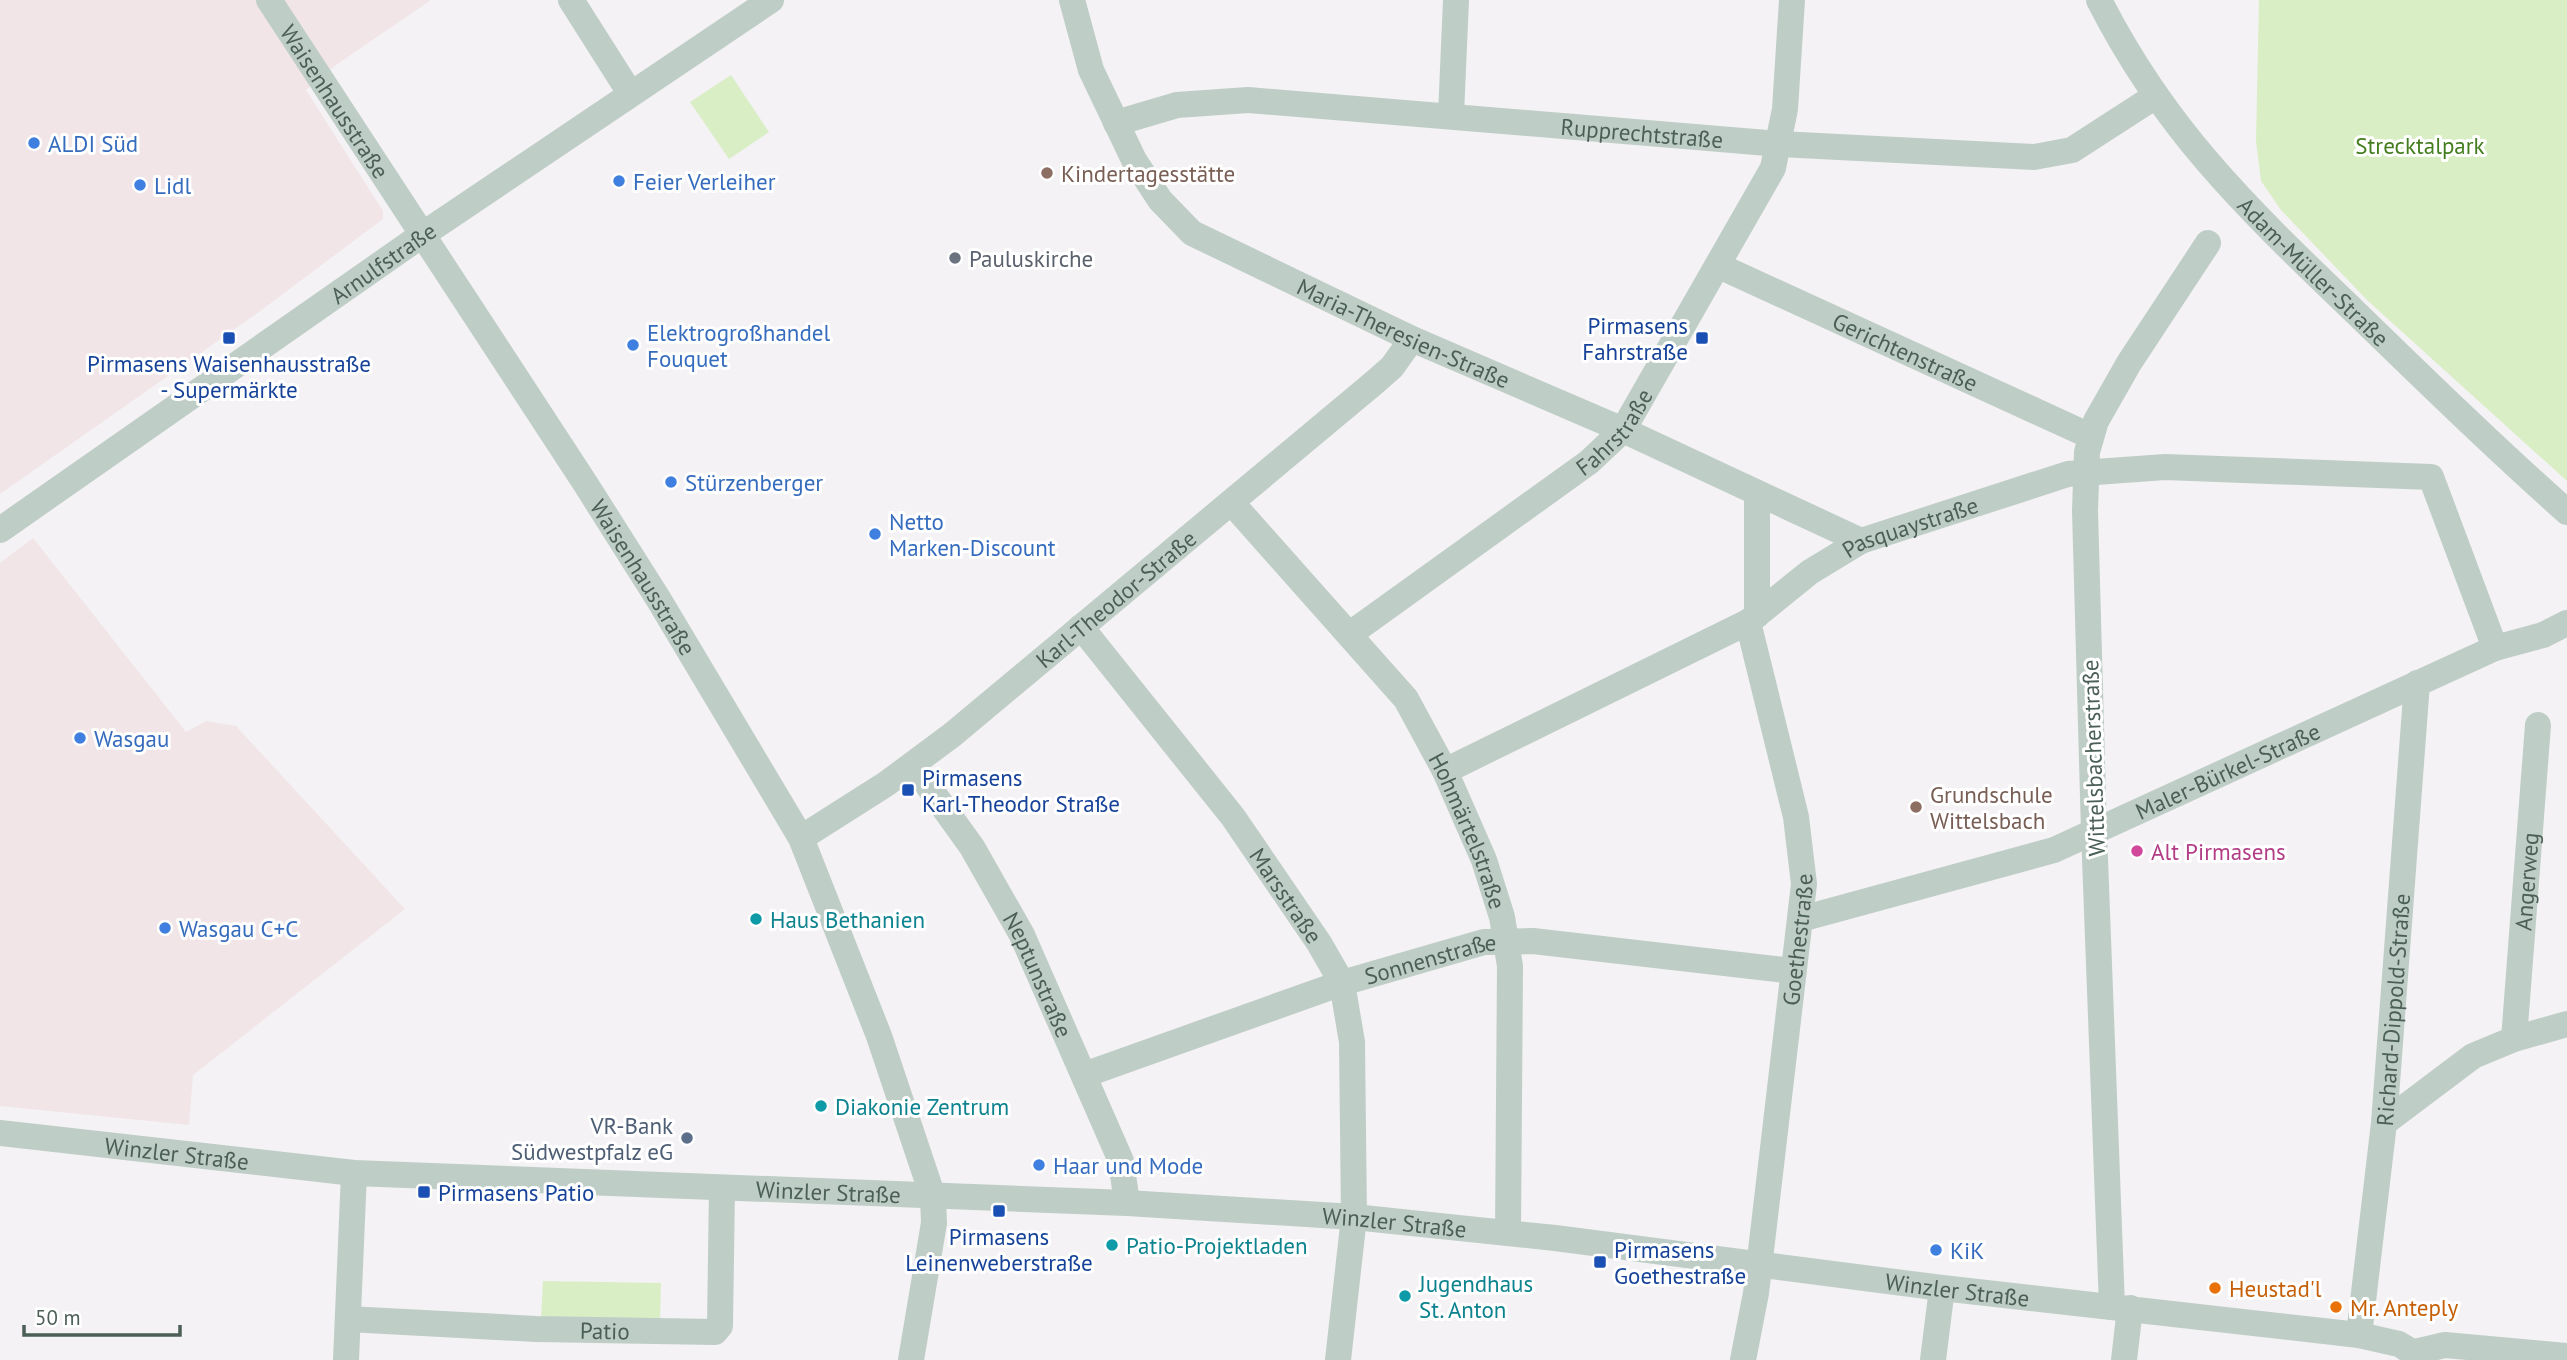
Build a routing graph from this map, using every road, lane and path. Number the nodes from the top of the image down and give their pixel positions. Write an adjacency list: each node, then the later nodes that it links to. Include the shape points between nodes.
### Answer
1 (269, 0): 13 (street, Waisenhausstraße)
2 (571, 0): 8 (street)
3 (771, 0): 8 (street, Arnulfstraße)
4 (1072, 0): 11 (street, Maria-Theresien-Straße, via 1091,70)
5 (1456, 0): 10 (street)
6 (1792, 0): 12 (street, Fahrstraße)
7 (2099, 0): 9 (street, Adam-Müller-Straße)
8 (630, 93): 13 (street, Arnulfstraße)
9 (2154, 97): 12 (street, Rupprechtstraße, via 2081,145 2052,156); 22 (street, Adam-Müller-Straße, via 2236,197)
10 (1451, 115): 11 (street, Rupprechtstraße, via 1299,102 1203,101 1158,108); 12 (street, Rupprechtstraße)
11 (1116, 123): 16 (street, Maria-Theresien-Straße, via 1160,200 1192,233)
12 (1780, 145): 15 (street, Fahrstraße, via 1765,185)
13 (422, 235): 23 (street, Arnulfstraße); 35 (street, Waisenhausstraße, via 652,588)
14 (2208, 243): 18 (street, Wittelsbacherstraße, via 2129,363)
15 (1719, 266): 17 (street, Fahrstraße); 18 (street, Gerichtenstraße)
16 (1412, 339): 17 (street, Maria-Theresien-Straße); 21 (street, Karl-Theodor-Straße, via 1392,367)
17 (1623, 430): 20 (street, Maria-Theresien-Straße); 28 (street, Fahrstraße, via 1589,462)
18 (2090, 436): 19 (street, Wittelsbacherstraße)
19 (2086, 471): 24 (street, Pasquaystraße); 29 (street, Pasquaystraße, via 2165,467 2431,477); 34 (street, Wittelsbacherstraße)
20 (1757, 494): 24 (street, Maria-Theresien-Straße); 25 (street, Goethestraße)
21 (1232, 503): 27 (street, Karl-Theodor-Straße); 28 (street, Hohmärtelstraße)
22 (2567, 512)
23 (0, 530)
24 (1861, 541): 25 (street, Pasquaystraße, via 1810,572)
25 (1753, 619): 33 (street, Pasquaystraße); 36 (street, Goethestraße, via 1796,817 1804,884)
26 (2567, 623): 29 (street, Maler-Bürkel-Straße)
27 (1081, 627): 32 (street, Karl-Theodor-Straße); 39 (street, Marsstraße, via 1225,807 1312,932)
28 (1350, 634): 33 (street, Hohmärtelstraße, via 1406,699)
29 (2495, 648): 30 (street, Maler-Bürkel-Straße)
30 (2417, 682): 34 (street, Maler-Bürkel-Straße); 43 (street, Richard-Dippold-Straße)
31 (2538, 725): 41 (street, Angerweg)
32 (913, 765): 35 (street, Karl-Theodor-Straße); 42 (street, Neptunstraße, via 1006,903)
33 (1445, 771): 37 (street, Hohmärtelstraße, via 1484,860)
34 (2094, 832): 36 (street, Maler-Bürkel-Straße, via 2054,850); 53 (street, Wittelsbacherstraße)
35 (801, 838): 47 (street, Waisenhausstraße, via 879,1036)
36 (1801, 919): 38 (street, Goethestraße)
37 (1505, 941): 38 (street, Sonnenstraße); 39 (street, Sonnenstraße); 50 (street, Hohmärtelstraße, via 1511,985)
38 (1793, 971): 51 (street, Goethestraße)
39 (1342, 984): 42 (street, Sonnenstraße); 49 (street, Marsstraße, via 1352,1042)
40 (2567, 1024): 41 (street)
41 (2514, 1039): 43 (street, via 2457,1066)
42 (1084, 1075): 48 (street, Neptunstraße, via 1121,1161)
43 (2384, 1124): 55 (street, Richard-Dippold-Straße)
44 (0, 1133): 45 (street, Winzler Straße)
45 (354, 1172): 46 (street, Winzler Straße); 54 (street)
46 (722, 1188): 47 (street, Winzler Straße); 54 (street, Patio, via 720,1326 715,1332)
47 (933, 1197): 48 (street, Winzler Straße); 59 (street, via 932,1234)
48 (1127, 1203): 49 (street, Winzler Straße)
49 (1354, 1217): 50 (street, Winzler Straße); 60 (street, Marsstraße)
50 (1508, 1233): 51 (street, Winzler Straße)
51 (1760, 1264): 52 (street, Winzler Straße); 61 (street, Goethestraße)
52 (1942, 1287): 53 (street, Winzler Straße); 62 (street)
53 (2121, 1307): 55 (street, Winzler Straße); 63 (street, Wittelsbacherstraße)
54 (348, 1319): 58 (street)
55 (2358, 1335): 56 (street, Winzler Straße, via 2391,1342)
56 (2420, 1356): 57 (street, via 2445,1345)
57 (2567, 1356)
58 (346, 1360)
59 (911, 1360)
60 (1338, 1360)
61 (1742, 1360)
62 (1933, 1360)
63 (2124, 1360)

